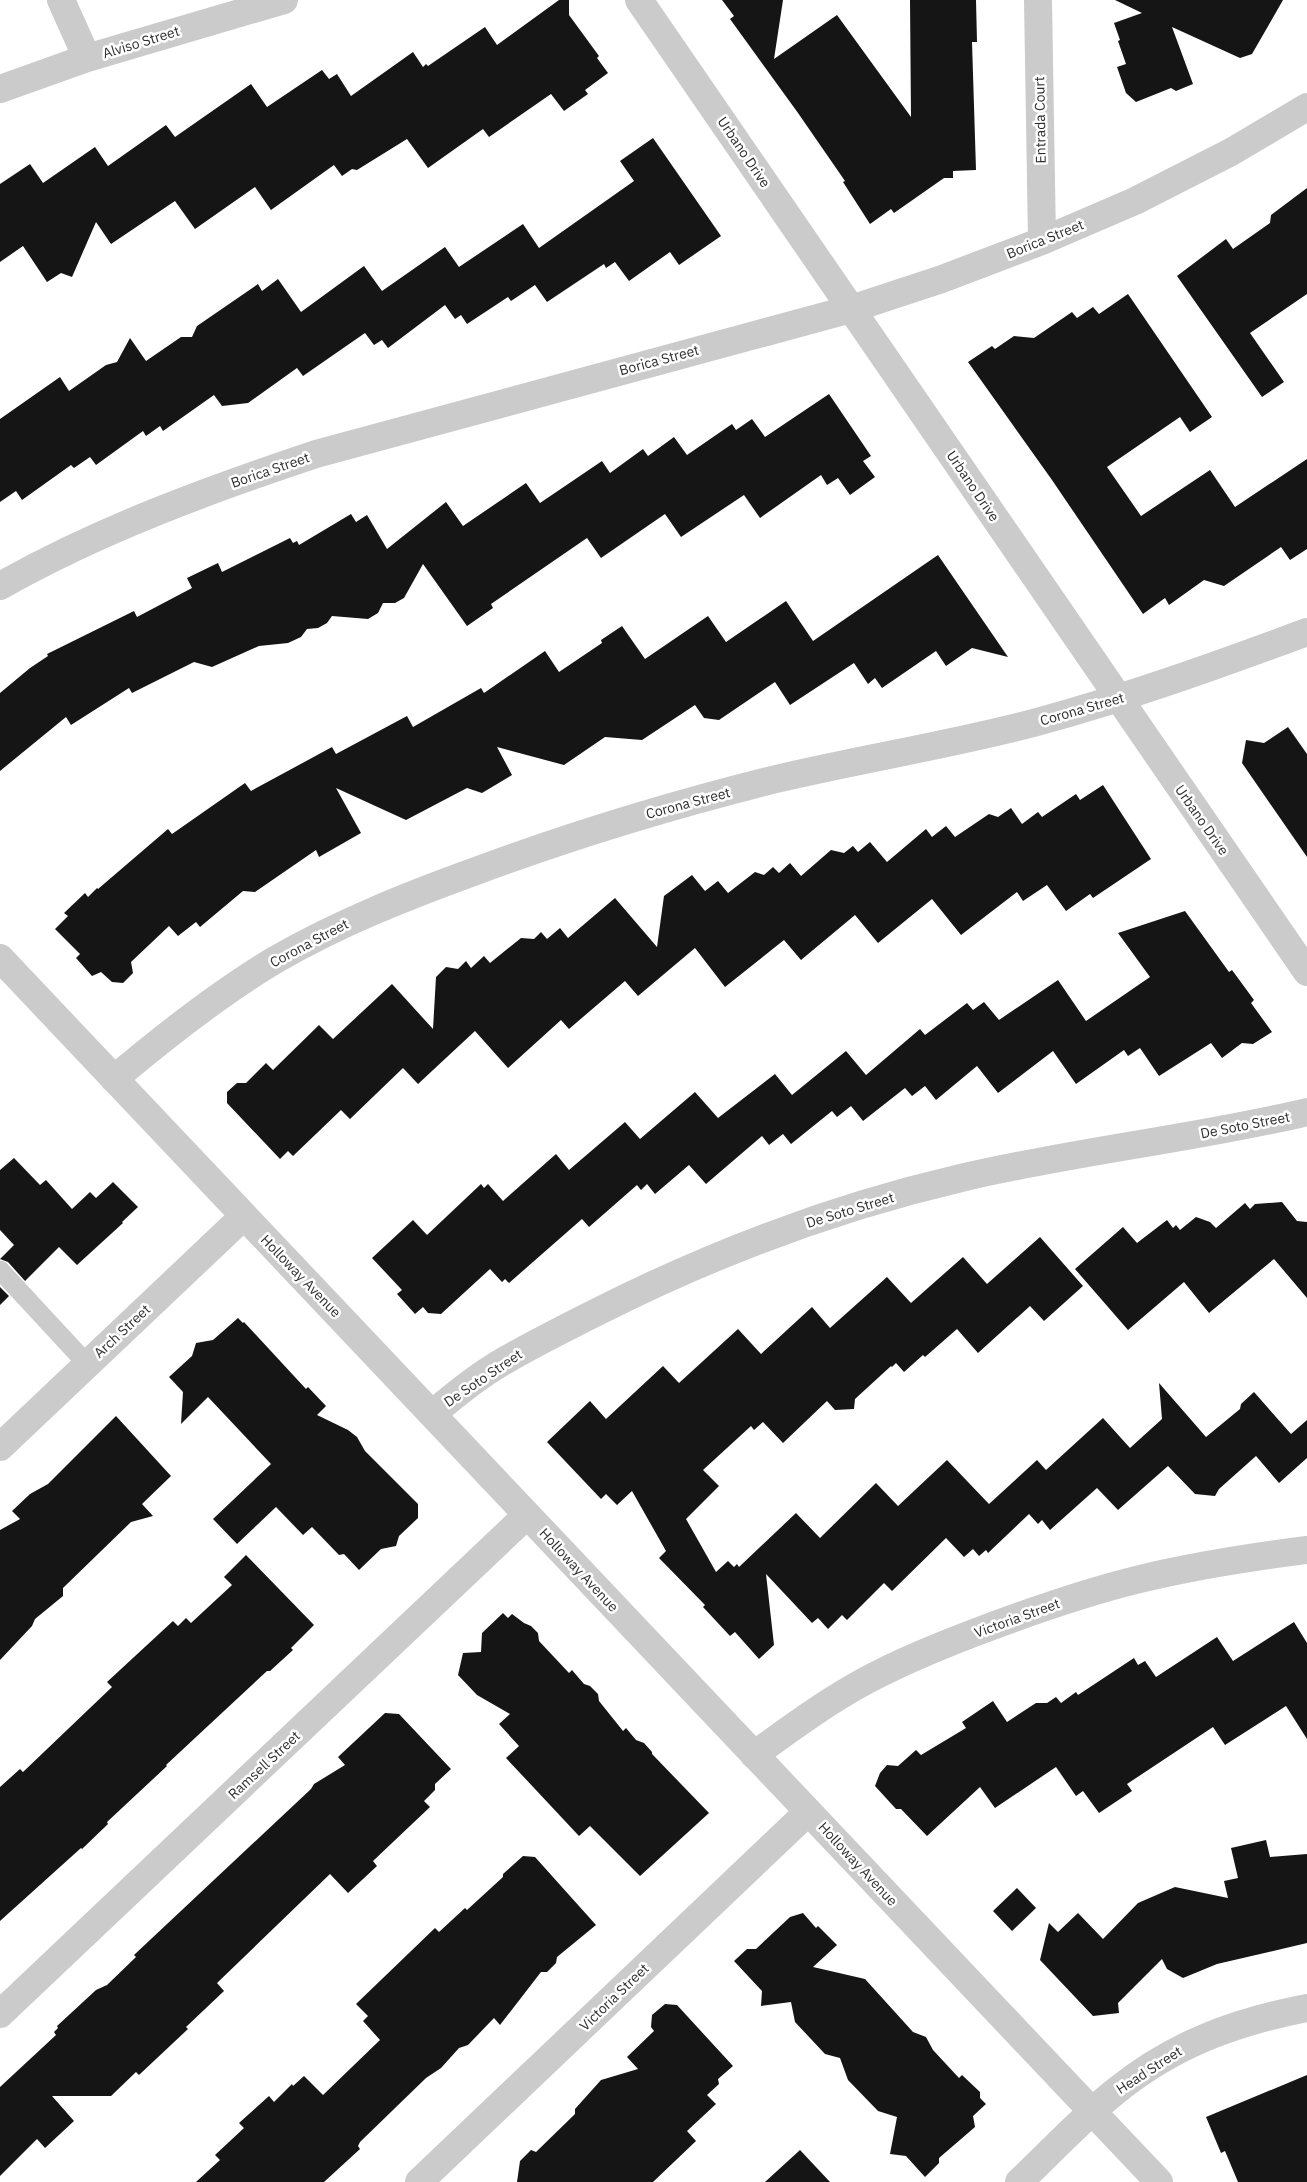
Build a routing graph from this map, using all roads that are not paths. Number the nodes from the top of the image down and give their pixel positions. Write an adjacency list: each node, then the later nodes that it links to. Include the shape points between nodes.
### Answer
1 (61, 0): 5 (street)
2 (284, 0): 5 (street, Alviso Street)
3 (639, 0): 9 (street, Urbano Drive)
4 (1038, 0): 8 (street, Entrada Court)
5 (87, 58): 6 (street, Alviso Street)
6 (0, 89)
7 (1307, 107): 8 (street, Borica Street, via 1231,152 1144,196)
8 (1042, 241): 9 (street, Borica Street, via 942,280)
9 (851, 309): 10 (street, Borica Street, via 316,454 165,509 90,541); 12 (street, Urbano Drive)
10 (0, 586)
11 (1307, 632): 12 (street, Corona Street)
12 (1119, 699): 14 (street, Urbano Drive); 15 (street, Corona Street, via 1034,723 773,780 683,804 588,831 426,889 347,922 274,961 208,1004)
13 (0, 958): 15 (street, Holloway Avenue)
14 (1307, 972)
15 (114, 1078): 17 (street, Holloway Avenue)
16 (1307, 1112): 20 (street, De Soto Street, via 960,1178 800,1225 716,1257 570,1326 503,1362)
17 (244, 1216): 19 (street, Arch Street); 20 (street, Holloway Avenue)
18 (0, 1270): 19 (lane)
19 (87, 1364): 21 (street, Arch Street)
20 (432, 1414): 22 (street, Holloway Avenue)
21 (0, 1446)
22 (527, 1515): 24 (street, Holloway Avenue); 27 (street, Ramsell Street)
23 (1307, 1550): 24 (street, Victoria Street, via 1140,1579 1012,1619 949,1643 850,1690)
24 (754, 1754): 25 (street, Holloway Avenue)
25 (808, 1812): 28 (street, Holloway Avenue); 29 (street, Victoria Street)
26 (1307, 2008): 28 (street, Head Street, via 1224,2029 1174,2052 1116,2091)
27 (0, 2014)
28 (1093, 2112): 30 (street, Head Street); 31 (street, Holloway Avenue)
29 (419, 2182)
30 (1019, 2182)
31 (1159, 2182)

